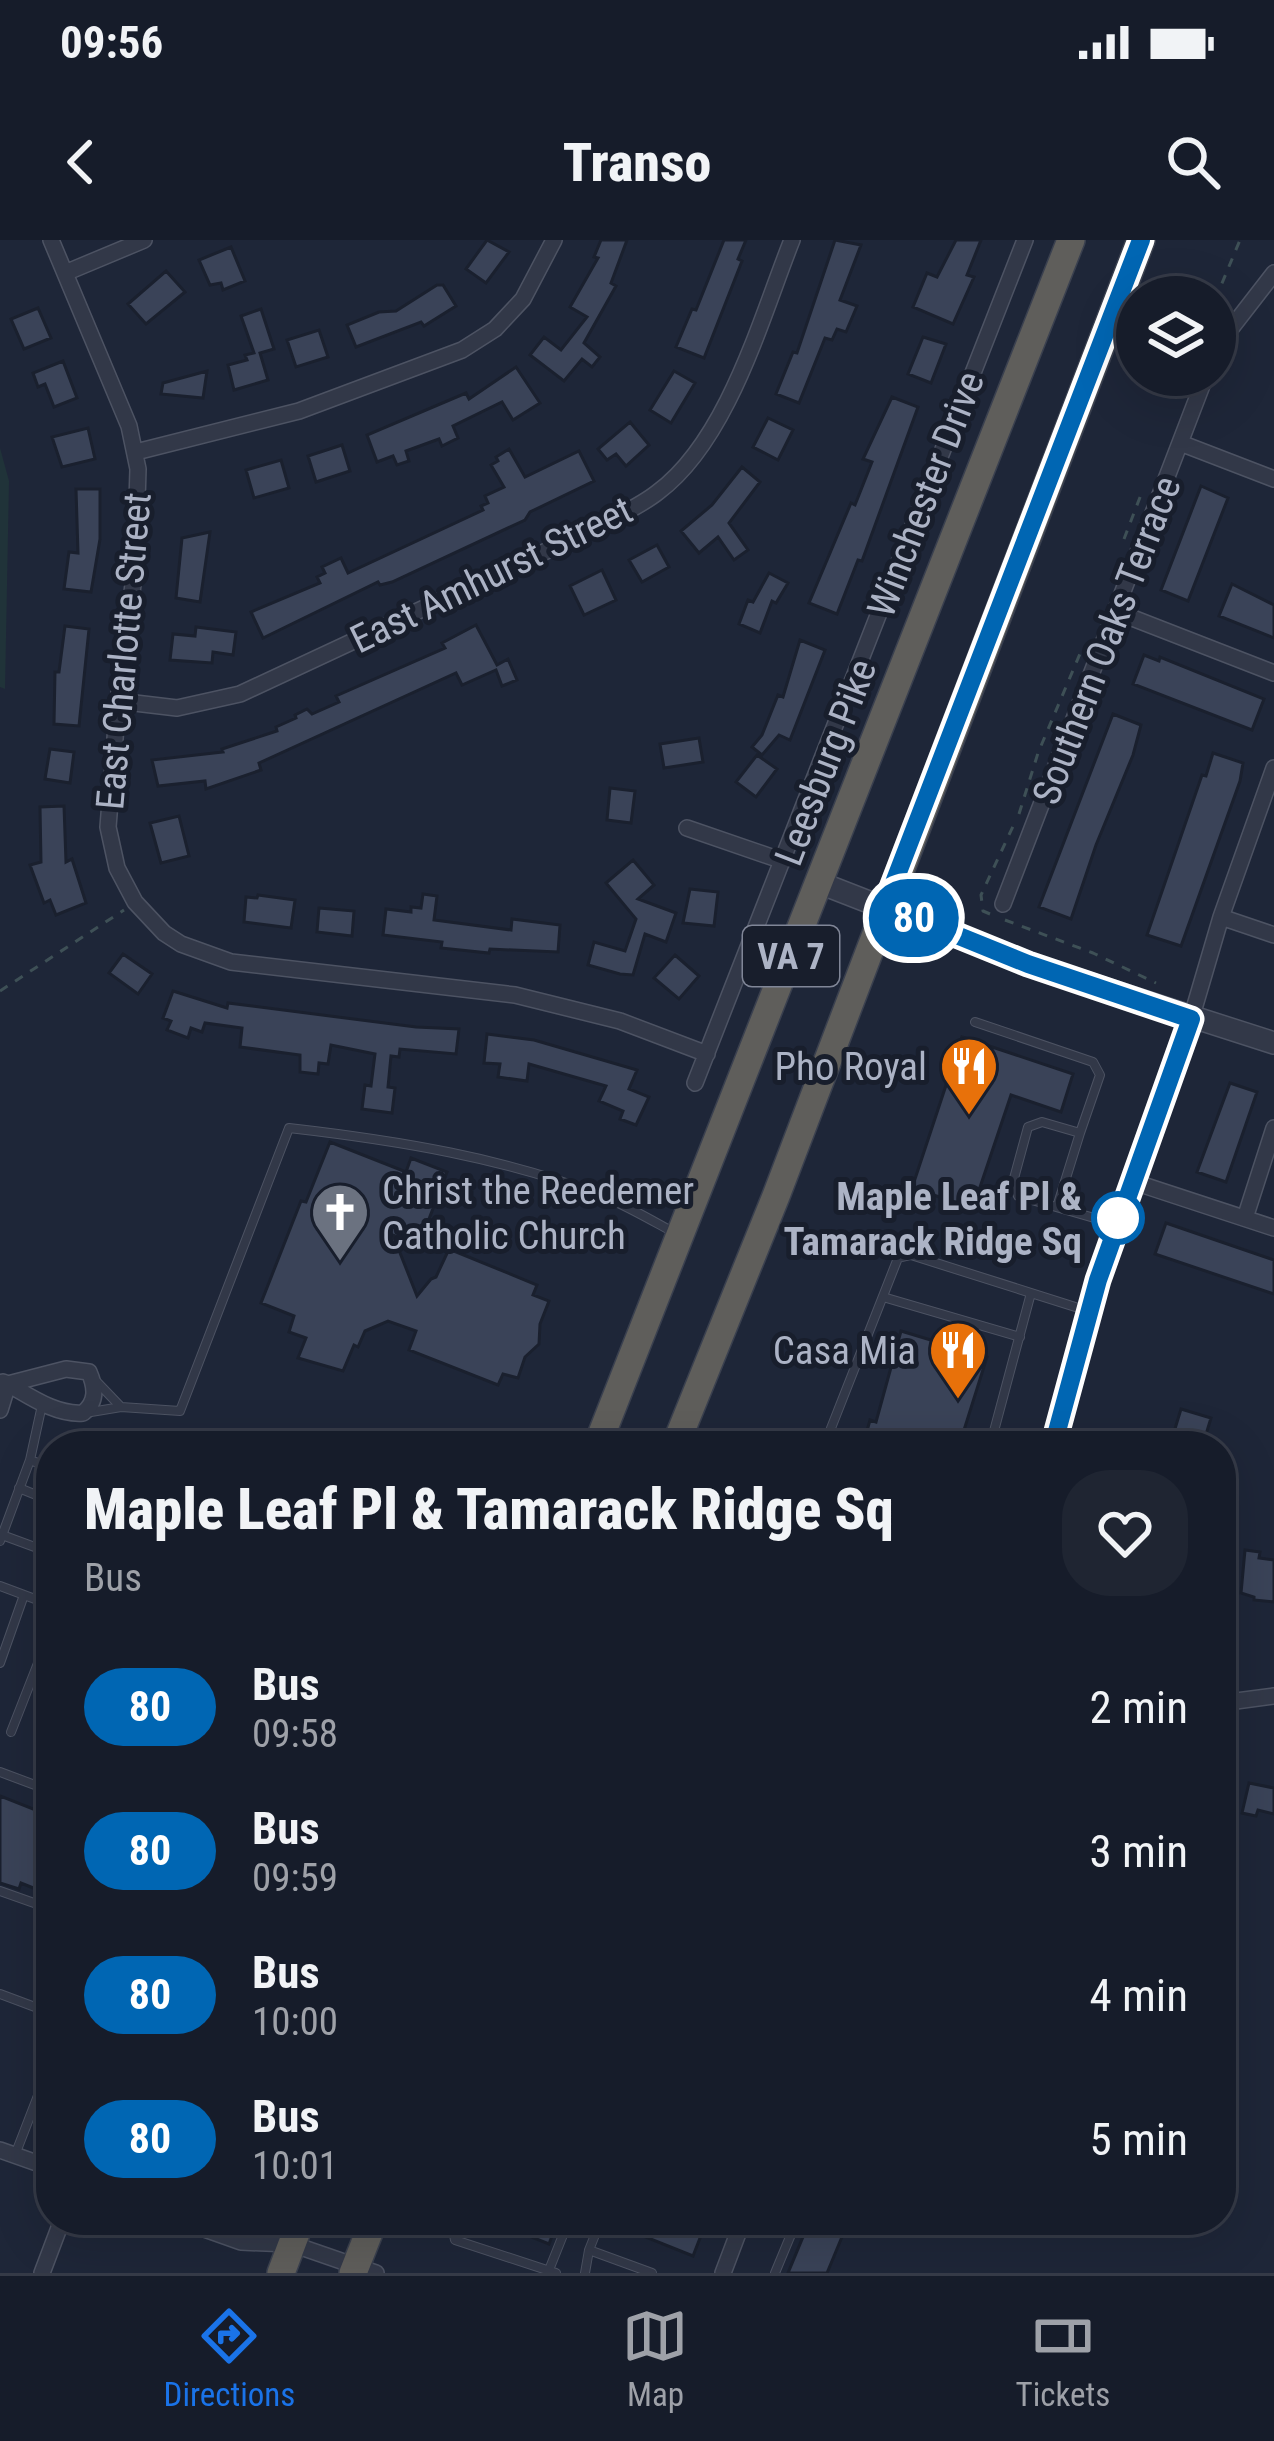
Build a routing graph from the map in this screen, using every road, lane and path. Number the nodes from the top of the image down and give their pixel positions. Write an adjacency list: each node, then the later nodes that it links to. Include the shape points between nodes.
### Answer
1 (51, 240): 9 (street, East Charlotte Street)
2 (144, 240): 9 (street)
3 (554, 240): 15 (street, via 523,299 462,350 299,411)
4 (792, 240): 22 (street, East Amhurst Street, via 732,388 684,468 659,492 240,694 177,708)
5 (1024, 240): 25 (street, Winchester Drive)
6 (1071, 240): 26 (highway, Leesburg Pike / VA 7)
7 (1141, 240): 29 (highway, VA 7)
8 (1240, 240): 11 (path)
9 (65, 273): 15 (street, East Charlotte Street)
10 (1274, 273): 12 (street)
11 (1225, 276)
12 (1236, 319)
13 (1199, 396): 14 (street, Southern Oaks Terrace)
14 (1183, 444): 16 (street); 19 (street, Southern Oaks Terrace)
15 (136, 452): 22 (street, East Charlotte Street, via 140,509)
16 (1274, 479)
17 (1145, 484): 18 (path)
18 (1123, 543)
19 (1117, 612): 21 (street); 28 (street, Southern Oaks Terrace)
20 (1083, 646): 32 (path, via 981,895 983,911)
21 (1274, 673)
22 (118, 701): 27 (street, East Charlotte Street, via 108,827)
23 (1274, 768): 30 (street)
24 (687, 829): 25 (street)
25 (783, 861): 37 (street, Winchester Drive)
26 (820, 883): 29 (street); 46 (highway, Leesburg Pike / VA 7)
27 (134, 902): 33 (path); 37 (street, East Charlotte Street, via 181,944 231,962 514,995 620,1021)
28 (1003, 904)
29 (885, 906): 34 (street); 58 (highway, VA 7)
30 (1221, 917): 31 (street); 34 (street)
31 (1274, 935)
32 (1162, 986)
33 (0, 991)
34 (1191, 1019): 36 (street); 41 (street)
35 (975, 1022): 40 (lane, via 1093,1062 1100,1075)
36 (1274, 1043)
37 (707, 1054): 38 (street, Winchester Drive)
38 (694, 1083)
39 (1274, 1128): 43 (street)
40 (1080, 1133): 42 (lane); 42 (lane, via 1042,1122 1028,1127 1012,1182 1018,1196)
41 (1131, 1181): 43 (street); 44 (street)
42 (1057, 1207): 44 (lane)
43 (1245, 1218): 45 (street)
44 (1117, 1224): 49 (street)
45 (1274, 1228)
46 (680, 1235): 54 (lane, via 607,1198 522,1173 406,1143 289,1128 180,1412); 57 (highway, Leesburg Pike / VA 7)
47 (1031, 1293): 48 (lane, via 911,1255 898,1258); 49 (lane); 50 (lane)
48 (883, 1297): 50 (lane); 59 (lane)
49 (1089, 1312): 61 (street)
50 (1020, 1337): 60 (lane)
51 (89, 1372): 52 (street); 54 (lane); 56 (street, via 94,1397)
52 (4, 1383): 53 (street); 55 (street)
53 (42, 1403): 56 (street); 62 (lane)
54 (121, 1407): 56 (lane)
55 (0, 1410)
56 (82, 1413)
57 (603, 1431)
58 (681, 1431)
59 (830, 1431)
60 (994, 1431)
61 (1058, 1431)
62 (29, 1460): 63 (lane); 64 (lane)
63 (36, 1463)
64 (19, 1488): 65 (lane); 66 (lane)
65 (36, 1495)
66 (1, 1538): 67 (lane)
67 (36, 1548)
68 (0, 1586): 69 (lane)
69 (24, 1595): 70 (lane); 71 (lane)
70 (36, 1599)
71 (0, 1663)
72 (36, 1668): 75 (lane)
73 (1274, 1696): 74 (street)
74 (1236, 1701)
75 (11, 1732)
76 (0, 1772): 77 (lane)
77 (36, 1786)
78 (0, 1891): 79 (lane)
79 (36, 1904)
80 (0, 1994): 81 (lane)
81 (36, 2007)
82 (36, 2095): 83 (lane)
83 (8, 2152)
84 (56, 2235): 98 (street)
85 (221, 2235): 86 (street, via 241,2242)
86 (280, 2235)
87 (296, 2235): 99 (highway)
88 (302, 2235): 96 (street)
89 (370, 2235): 96 (highway)
90 (454, 2235): 97 (lane)
91 (564, 2235): 97 (lane)
92 (595, 2235): 95 (lane)
93 (737, 2235): 102 (street)
94 (791, 2235): 103 (lane)
95 (589, 2250): 100 (lane); 101 (lane)
96 (362, 2270)
97 (552, 2272)
98 (42, 2273)
99 (281, 2273)
100 (585, 2273)
101 (652, 2273)
102 (723, 2273)
103 (776, 2273)

